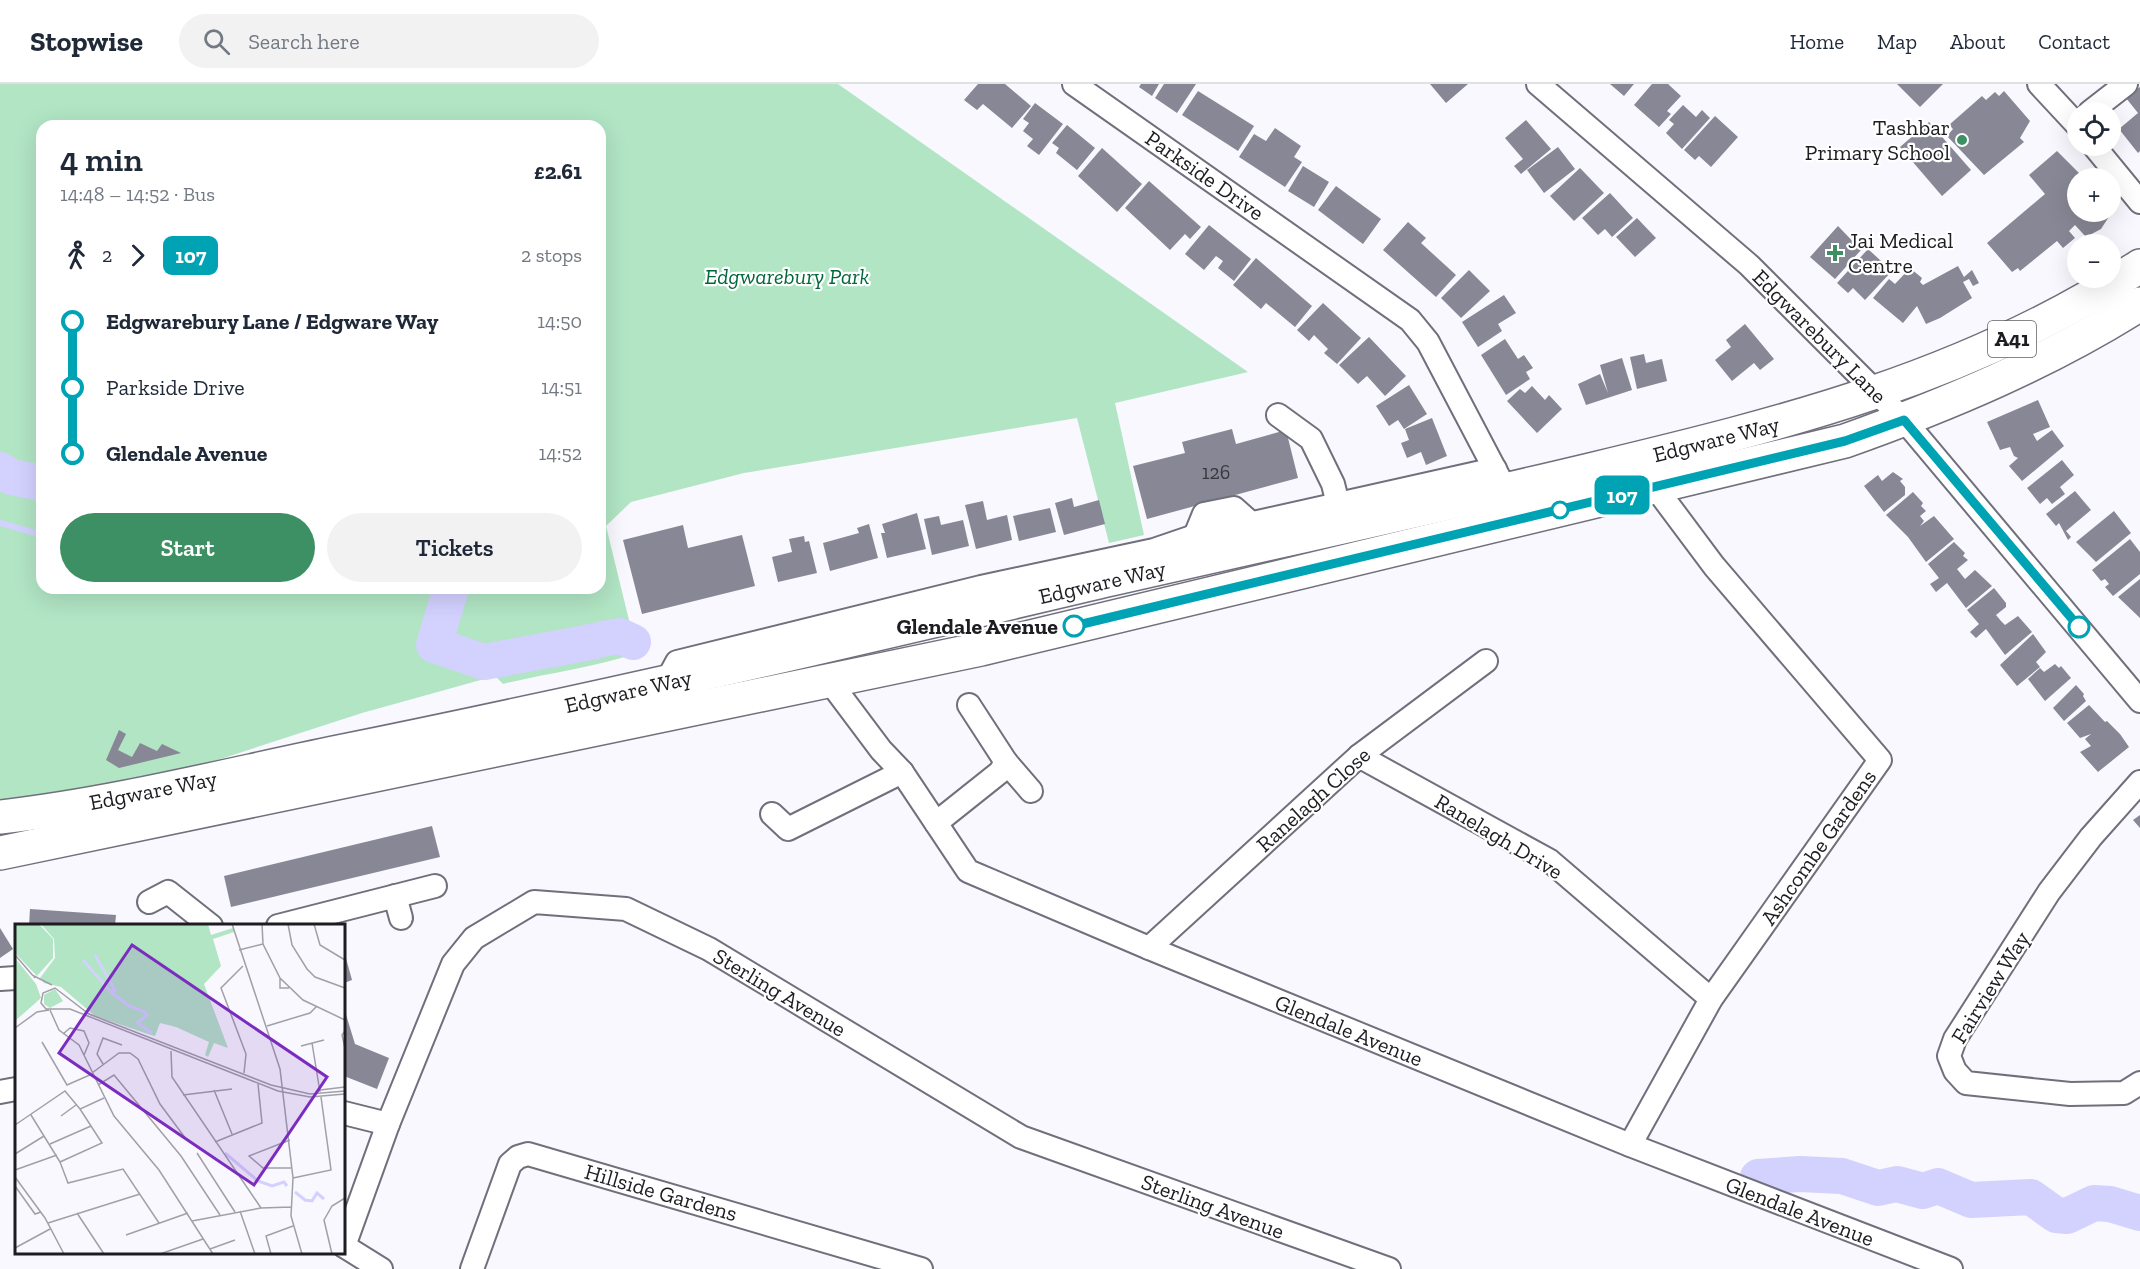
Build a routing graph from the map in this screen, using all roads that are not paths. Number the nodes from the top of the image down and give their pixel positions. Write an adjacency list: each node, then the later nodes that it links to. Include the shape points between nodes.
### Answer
1 (1074, 84): 14 (street, Parkside Drive, via 1410,320 1428,342)
2 (1538, 84): 11 (street, Edgwarebury Lane, via 1749,265)
3 (2039, 84): 6 (street)
4 (2126, 84): 5 (street)
5 (2104, 102)
6 (2067, 109)
7 (2102, 156): 8 (street)
8 (2140, 202)
9 (2140, 266): 11 (highway, Edgware Way / A41, via 2094,296 2002,344)
10 (2140, 304): 13 (highway, Edgware Way / A41, via 2021,368)
11 (1876, 393): 13 (street, Edgwarebury Lane); 14 (highway, Edgware Way / A41, via 1763,429)
12 (1278, 415): 16 (street, via 1311,439 1333,484)
13 (1904, 420): 15 (highway, Edgware Way / A41, via 1845,441); 20 (street, Edgwarebury Lane)
14 (1501, 480): 16 (street, Edgware Way); 18 (highway, Edgware Way / A41)
15 (1655, 487): 19 (highway, Edgware Way / A41); 40 (street, Ashcombe Gardens, via 1714,566 1880,760)
16 (1338, 504): 18 (street, Edgware Way, via 1252,524 1234,508 1204,514 1195,536 1154,550 981,587)
17 (1486, 661): 22 (street, Ranelagh Close)
18 (671, 673): 28 (highway, Edgware Way / A41, via 103,800)
19 (830, 682): 24 (street, Glendale Avenue); 30 (highway, Edgware Way / A41)
20 (2140, 701)
21 (969, 705): 23 (street)
22 (1359, 756): 37 (street, Ranelagh Close); 40 (street, Ranelagh Drive, via 1550,861)
23 (1006, 762): 26 (street); 29 (street, via 1000,772)
24 (902, 772): 27 (street, via 788,829); 29 (street, Glendale Avenue)
25 (2140, 782): 41 (street, Fairview Way, via 2049,891 1949,1056 1966,1083 2070,1094 2124,1092)
26 (1031, 791)
27 (772, 814)
28 (0, 817)
29 (936, 823): 37 (street, Glendale Avenue, via 968,871)
30 (0, 853)
31 (435, 886): 32 (street)
32 (395, 896): 34 (street); 36 (street)
33 (149, 902): 35 (street, via 168,892)
34 (401, 918)
35 (208, 924)
36 (286, 924)
37 (1149, 948): 46 (street, Glendale Avenue)
38 (15, 978): 39 (street)
39 (0, 980)
40 (1711, 999): 46 (street, Ashcombe Gardens)
41 (2140, 1083)
42 (15, 1089): 43 (street)
43 (0, 1092)
44 (345, 1113): 45 (street)
45 (388, 1124): 47 (street, Sterling Avenue); 51 (street, Sterling Avenue, via 453,964 474,938 534,902 626,909 709,949 1021,1137)
46 (1630, 1145): 52 (street, Glendale Avenue)
47 (348, 1254): 48 (street)
48 (381, 1269)
49 (472, 1269): 50 (street, Hillside Gardens, via 510,1164 528,1154)
50 (921, 1269)
51 (1389, 1269)
52 (1951, 1269)

